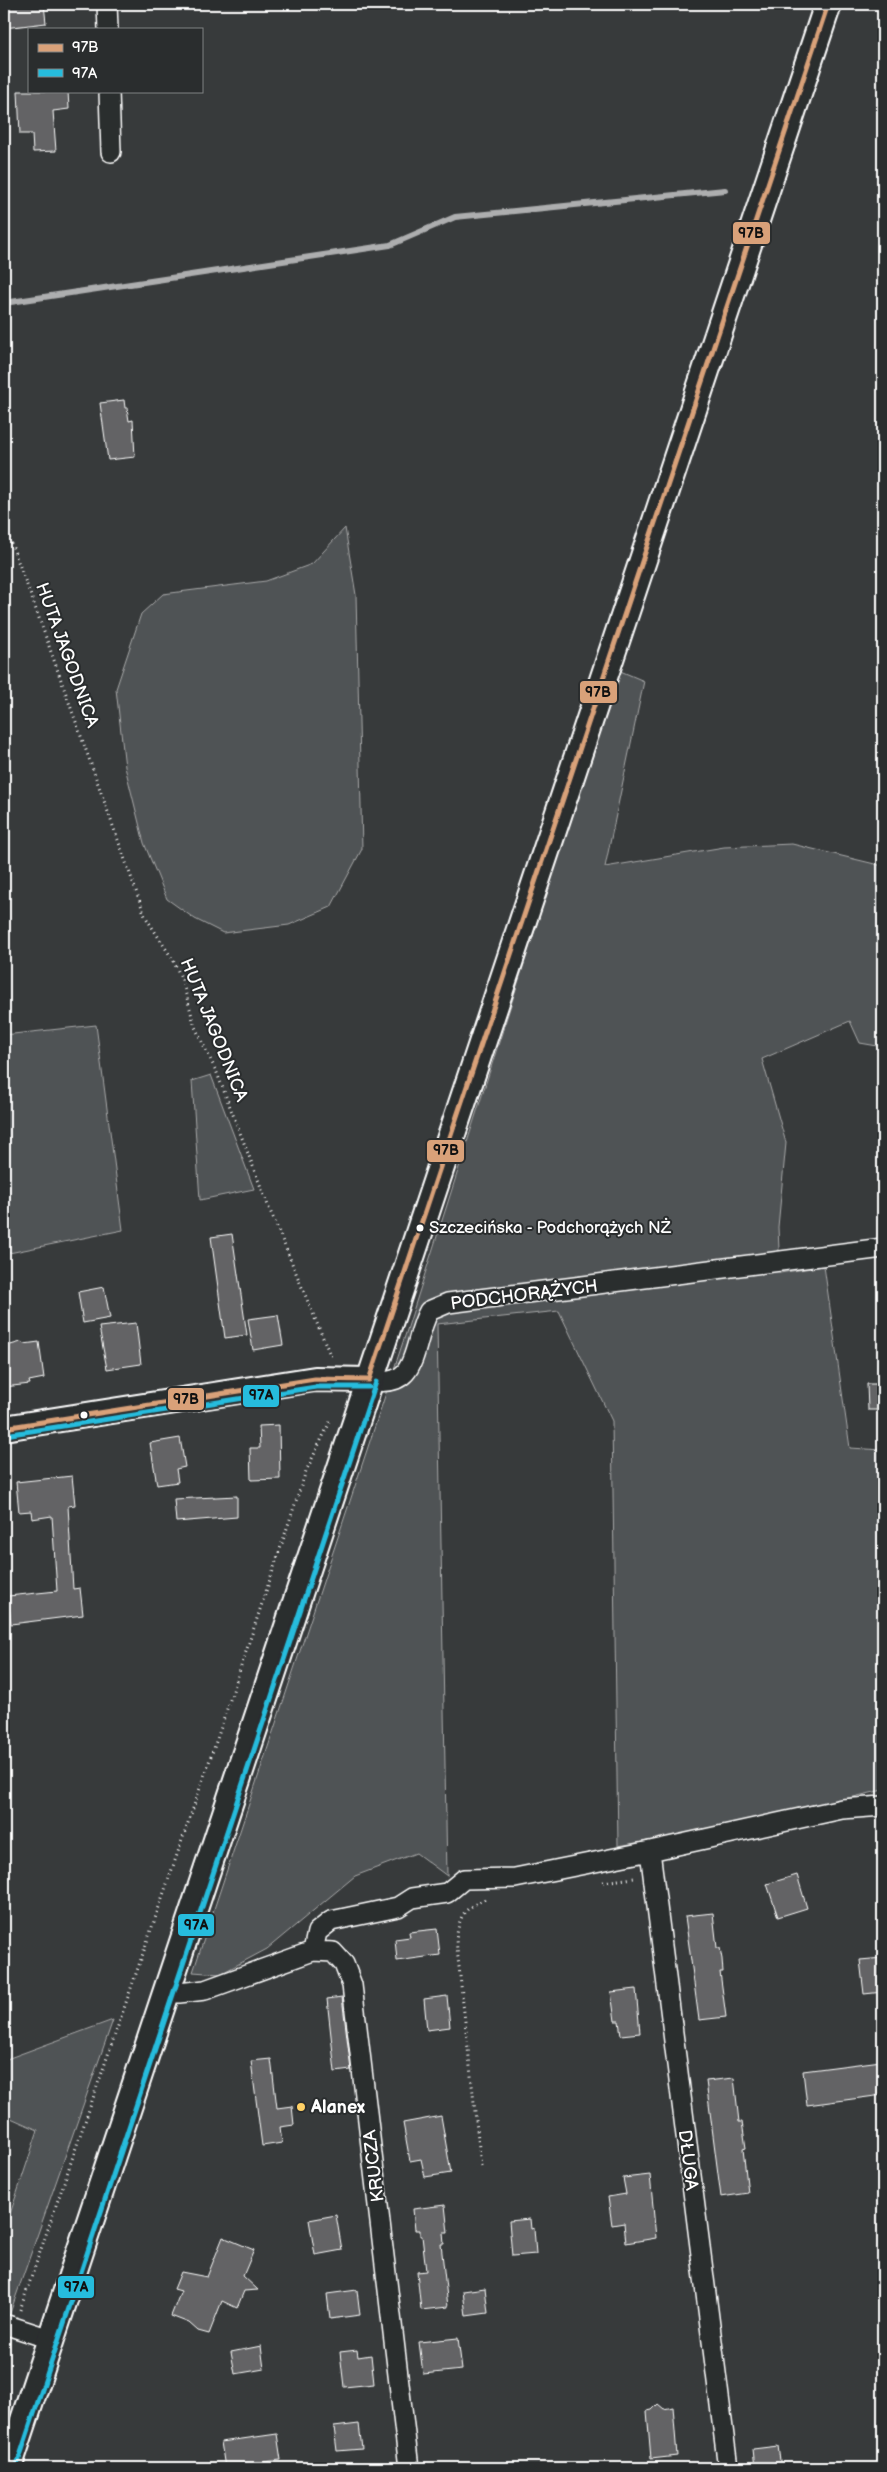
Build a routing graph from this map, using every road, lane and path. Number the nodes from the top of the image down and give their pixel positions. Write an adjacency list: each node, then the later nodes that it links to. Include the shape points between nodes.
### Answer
1 (107, 4): 3 (street)
2 (828, 4): 9 (main road)
3 (108, 28)
4 (109, 92): 5 (street)
5 (111, 152)
6 (4, 524): 8 (path, HUTA JAGODNICA, via 144,916 182,980 195,1027 217,1073)
7 (883, 1248): 9 (street, PODCHORĄŻYCH, via 448,1304 429,1311 404,1375 392,1382)
8 (337, 1378): 9 (street, PODCHORĄŻYCH); 11 (street, PODCHORĄŻYCH)
9 (369, 1380): 18 (main road)
10 (334, 1414): 20 (path, via 306,1471 219,1733)
11 (4, 1428)
12 (883, 1806): 13 (street, via 842,1809)
13 (650, 1852): 14 (street, DŁUGA); 17 (street, via 516,1878 464,1879 447,1893 412,1898 398,1907 331,1921 317,1932)
14 (652, 1876): 15 (path); 25 (street, DŁUGA)
15 (602, 1882)
16 (494, 1897): 19 (path, via 469,1906 460,1918 456,1940)
17 (312, 1951): 18 (street, KRUCZA, via 205,1990); 24 (street, KRUCZA, via 333,1952 344,1964 352,1985)
18 (167, 1992): 21 (main road)
19 (481, 2166)
20 (9, 2326): 21 (street); 22 (path)
21 (50, 2339): 23 (main road)
22 (4, 2358)
23 (8, 2468)
24 (409, 2468)
25 (728, 2468)

